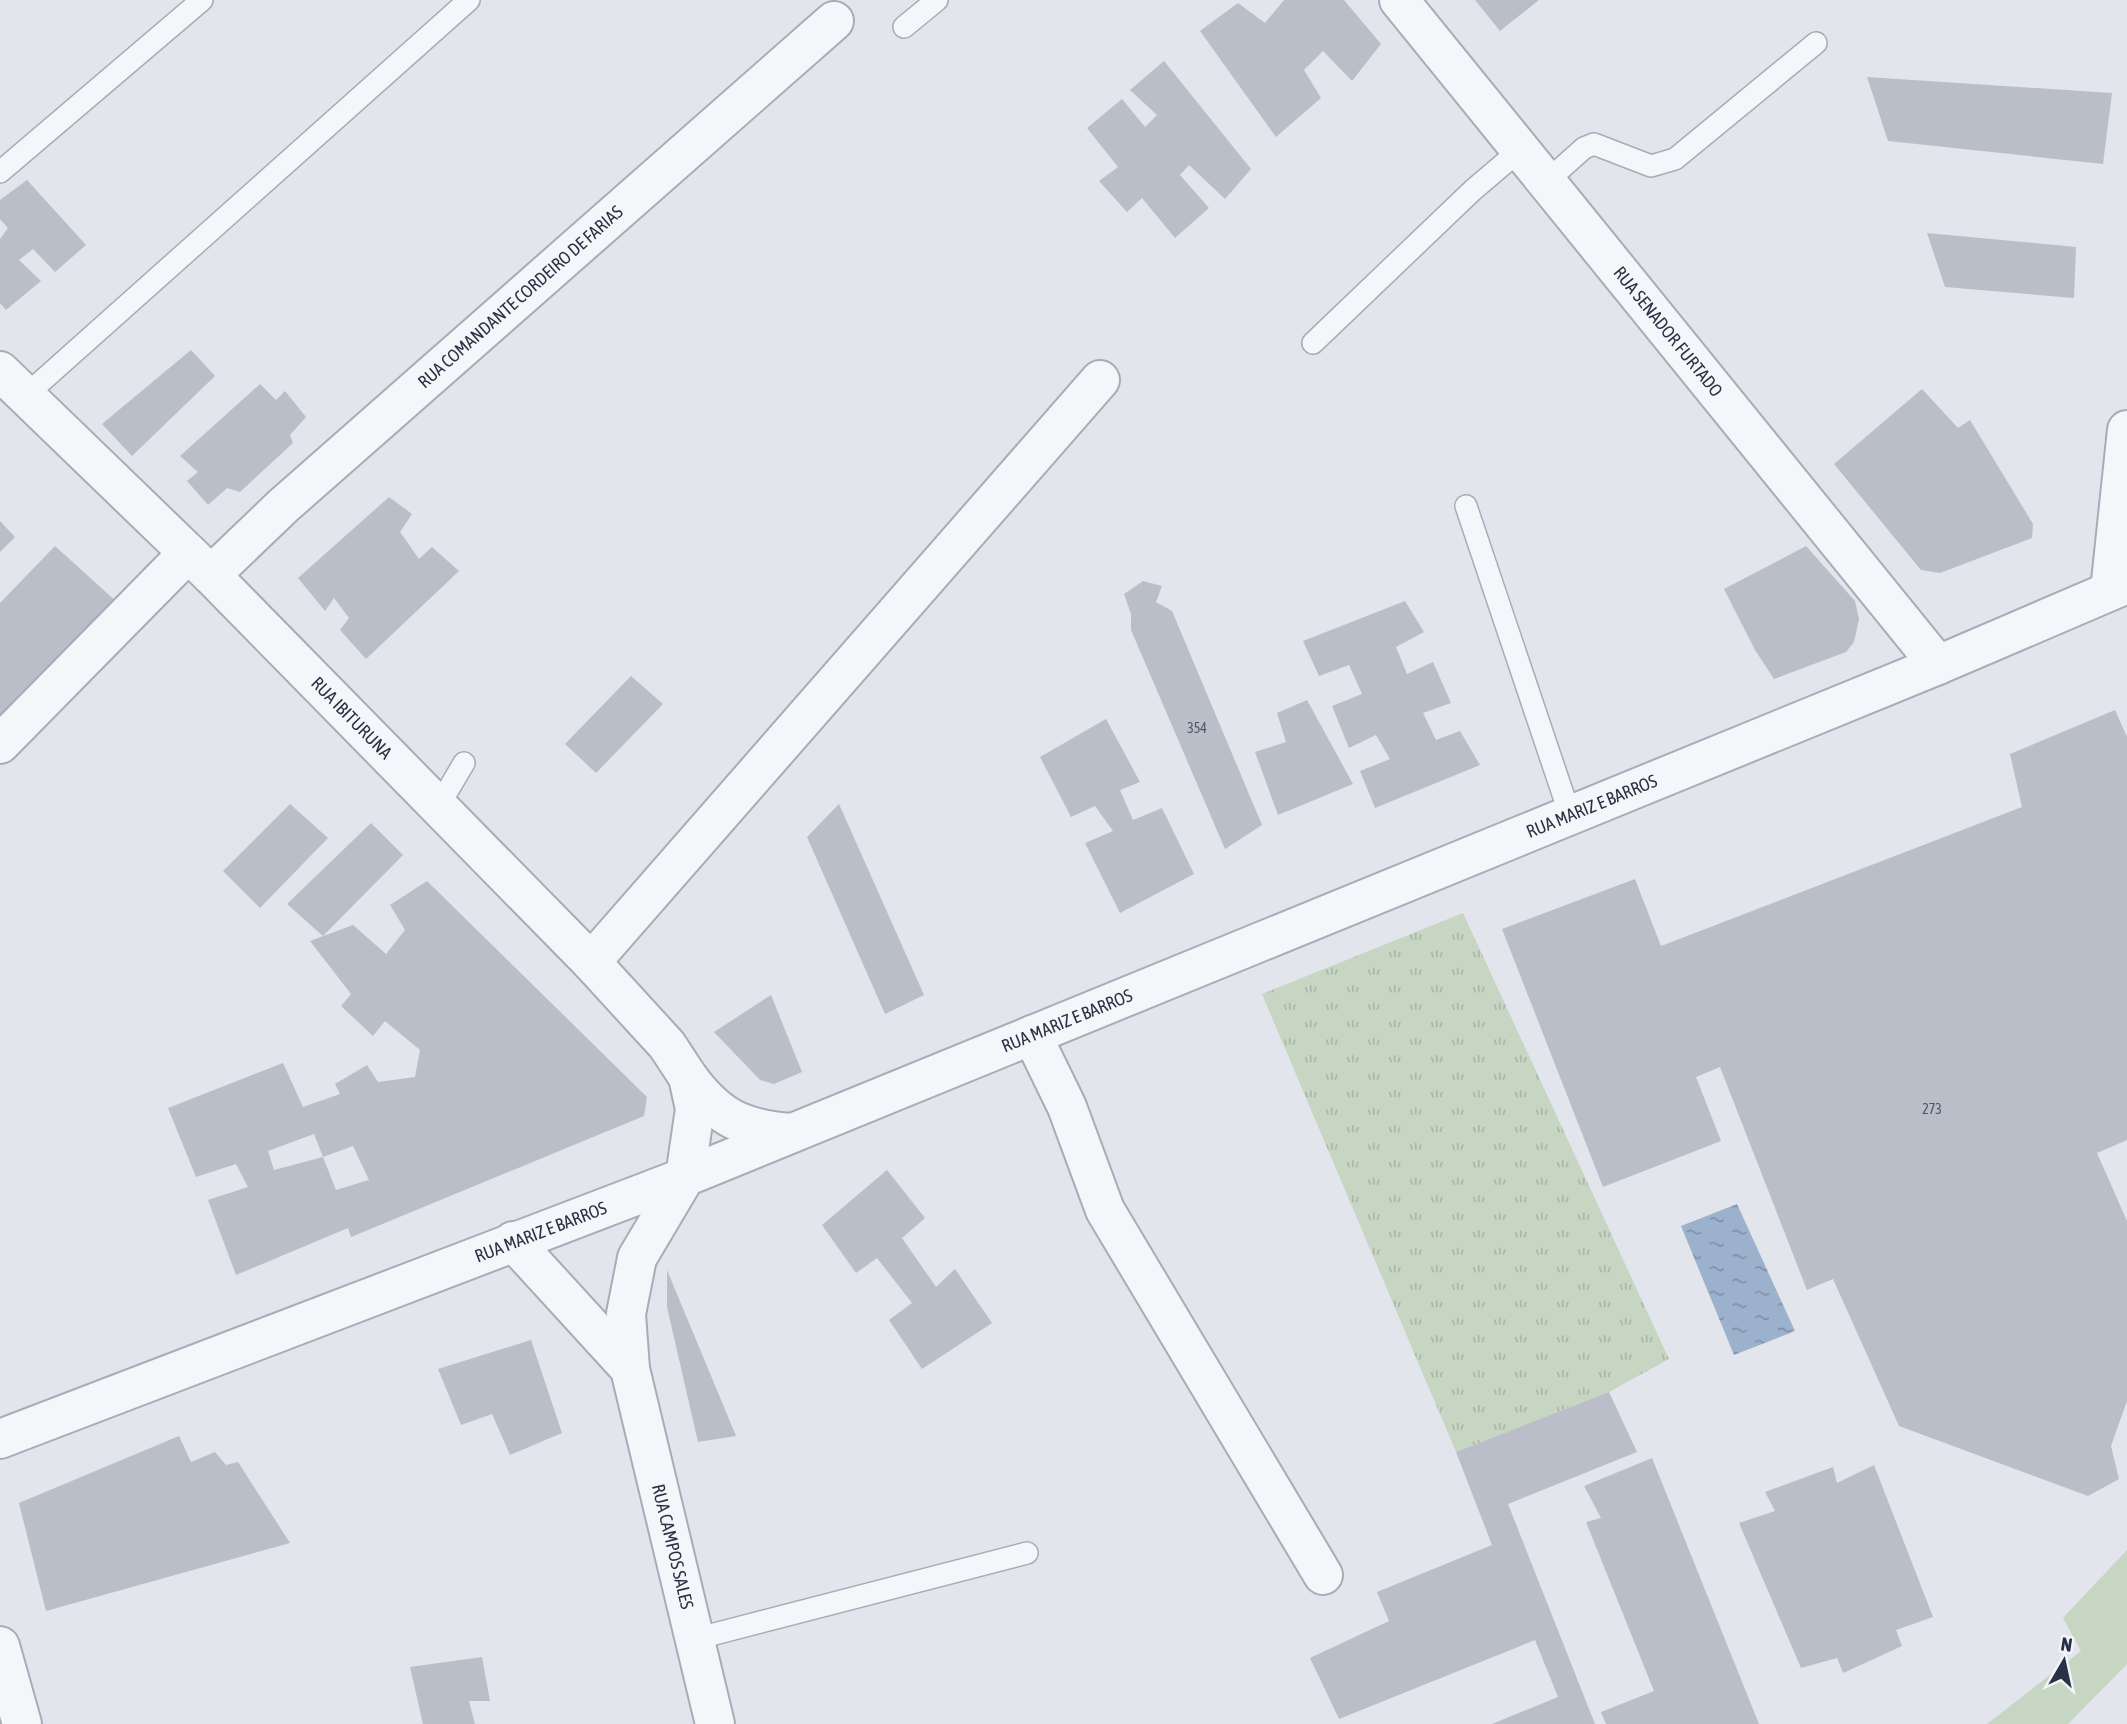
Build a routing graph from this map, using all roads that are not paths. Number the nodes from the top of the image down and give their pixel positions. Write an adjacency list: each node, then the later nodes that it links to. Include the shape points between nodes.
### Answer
1 (202, 0): 9 (lane)
2 (469, 0): 13 (lane)
3 (937, 0): 6 (lane)
4 (1399, 0): 8 (street, RUA SENADOR FURTADO)
5 (834, 21): 16 (street, RUA COMANDANTE CORDEIRO DE FARIAS, via 283,506)
6 (904, 27)
7 (1816, 43): 10 (lane, via 1675,159 1651,166 1594,144)
8 (1520, 150): 10 (street, RUA SENADOR FURTADO); 11 (lane)
9 (0, 172)
10 (1546, 182): 18 (street, RUA SENADOR FURTADO)
11 (1313, 342)
12 (1100, 380): 23 (street)
13 (12, 384): 16 (street, RUA IBITURUNA)
14 (2127, 430): 17 (street)
15 (1465, 506): 22 (lane)
16 (200, 564): 19 (street, RUA COMANDANTE CORDEIRO DE FARIAS); 21 (street, RUA IBITURUNA)
17 (2119, 587): 18 (street, RUA MARIZ E BARROS)
18 (1938, 665): 22 (street, RUA MARIZ E BARROS)
19 (0, 744)
20 (464, 762): 21 (lane)
21 (438, 807): 23 (street, RUA IBITURUNA)
22 (1570, 815): 24 (street, RUA MARIZ E BARROS)
23 (591, 962): 25 (street, RUA IBITURUNA, via 654,1029)
24 (1032, 1035): 26 (street, RUA MARIZ E BARROS); 32 (street, via 1068,1107 1105,1210)
25 (688, 1077): 26 (street, RUA IBITURUNA, via 731,1121 758,1130); 27 (street, RUA IBITURUNA, via 695,1109)
26 (791, 1133): 27 (street, RUA MARIZ E BARROS)
27 (685, 1177): 28 (street, RUA MARIZ E BARROS); 29 (street, RUA CAMPOS SALES, via 637,1258 626,1314)
28 (513, 1241): 29 (street, RUA CAMPOS SALES); 30 (street, RUA MARIZ E BARROS)
29 (630, 1369): 33 (street, RUA CAMPOS SALES)
30 (0, 1439)
31 (1027, 1553): 33 (lane)
32 (1323, 1574)
33 (695, 1639): 36 (street, RUA CAMPOS SALES)
34 (0, 1646): 35 (street)
35 (22, 1724)
36 (715, 1724)

